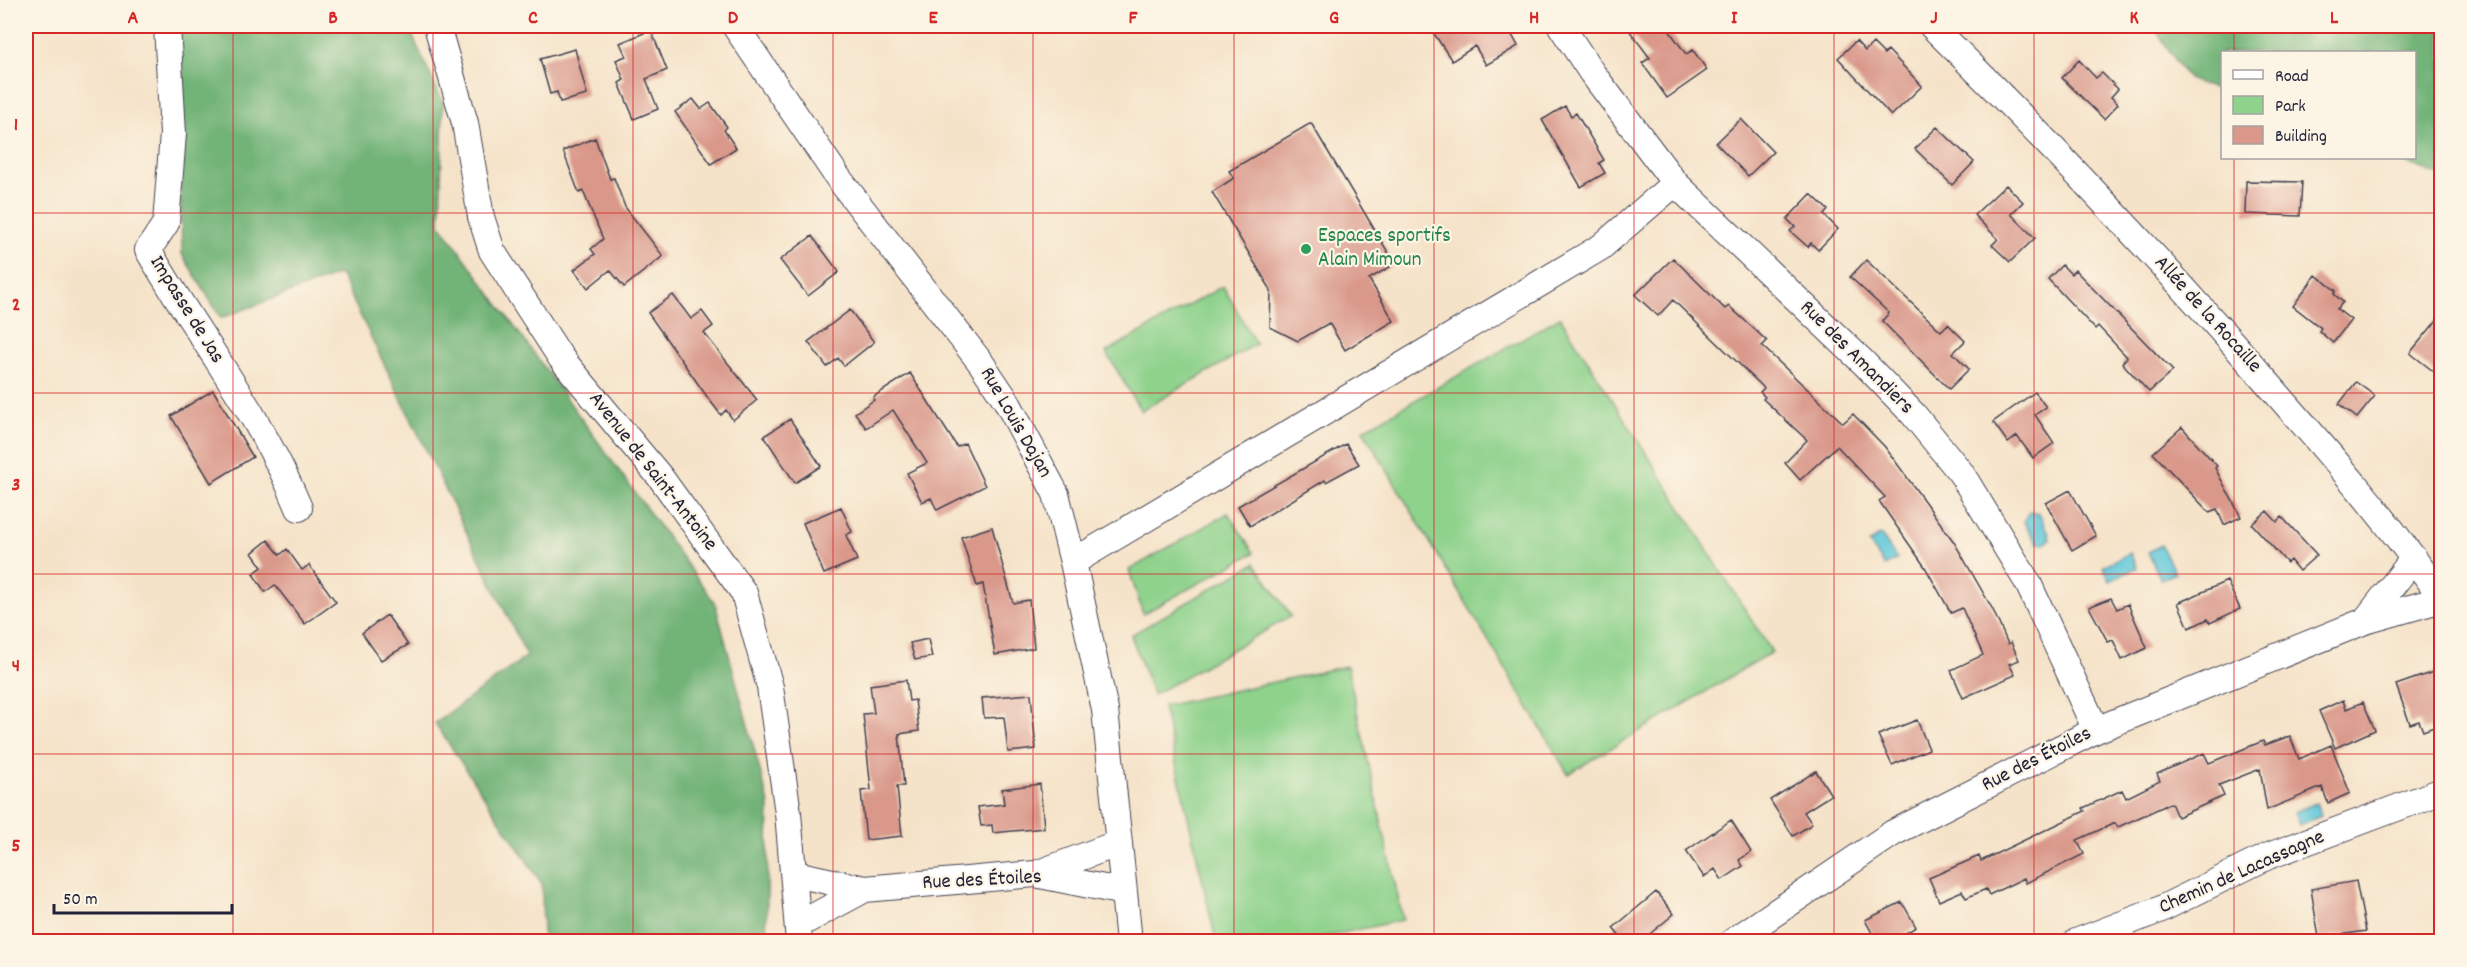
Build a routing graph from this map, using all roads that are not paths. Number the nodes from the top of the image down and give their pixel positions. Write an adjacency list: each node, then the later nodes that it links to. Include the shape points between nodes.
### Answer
1 (167, 26): 7 (street, Impasse de Jas, via 173,134 166,223 148,250 250,411)
2 (437, 26): 15 (street, Avenue de Saint-Antoine, via 465,123 481,217 492,251 561,358 661,478 744,593 770,687)
3 (735, 26): 9 (street, Rue Louis Dajan, via 839,179 1006,400 1056,494)
4 (1561, 26): 6 (street, Rue des Amandiers)
5 (1932, 26): 8 (street, Allée de la Rocaille, via 2059,152 2221,329 2369,499)
6 (1675, 183): 9 (street, via 1601,247); 12 (street, Rue des Amandiers, via 1863,362 1914,415 1961,473 2028,583)
7 (299, 507)
8 (2414, 558): 10 (street, Allée de la Rocaille); 11 (street)
9 (1073, 562): 14 (street, Rue Louis Dajan, via 1105,710)
10 (2442, 599): 11 (street, Rue des Étoiles)
11 (2365, 621): 12 (street, Rue des Étoiles)
12 (2096, 730): 21 (street, Rue des Étoiles, via 1893,833)
13 (2442, 791): 22 (street, Chemin de Lacassagne, via 2266,857 2159,910)
14 (1119, 843): 16 (street); 18 (street, Rue Louis Dajan)
15 (795, 874): 17 (street); 19 (street, Avenue de Saint-Antoine)
16 (1035, 874): 17 (street, Rue des Étoiles); 18 (street, Rue des Étoiles)
17 (864, 889): 19 (street, Rue des Étoiles)
18 (1124, 891): 20 (street)
19 (799, 933)
20 (1129, 942)
21 (1732, 942)
22 (2076, 942)

